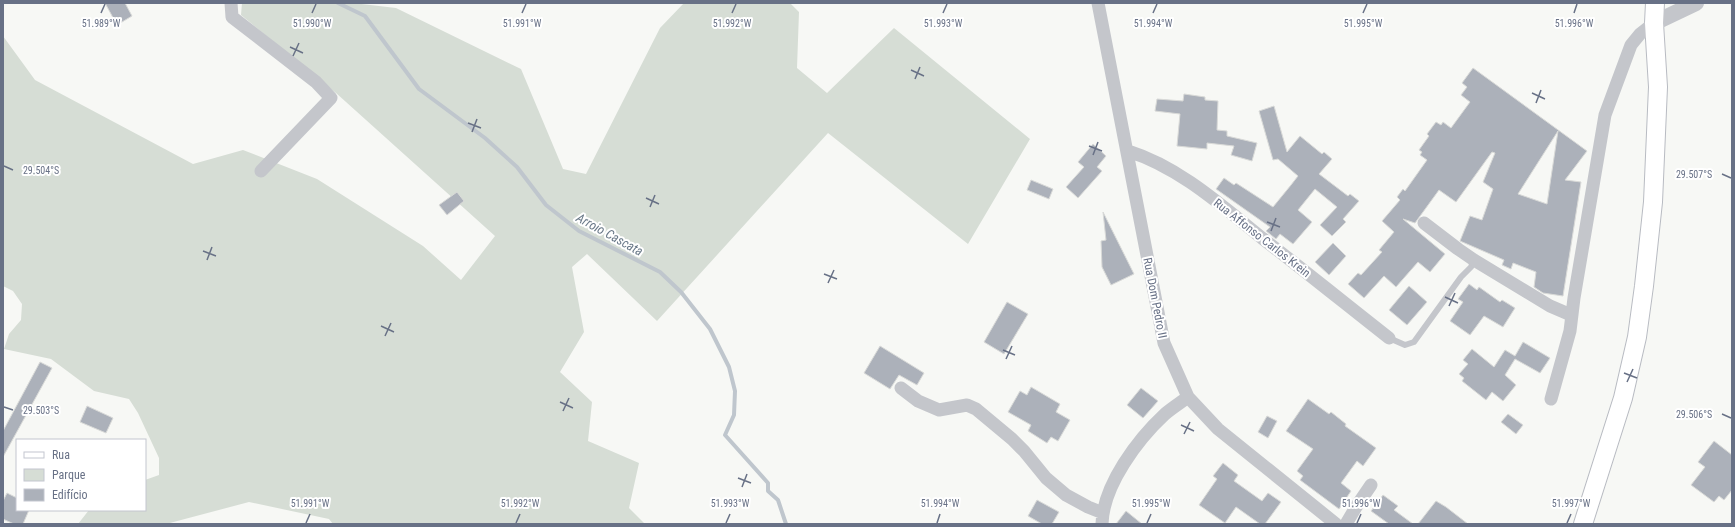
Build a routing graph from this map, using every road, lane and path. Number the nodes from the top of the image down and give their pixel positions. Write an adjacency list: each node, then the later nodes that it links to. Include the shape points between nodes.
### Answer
1 (231, 3): 7 (street, via 232,17 316,82 331,98)
2 (1098, 3): 6 (street, Rua Dom Pedro II)
3 (1655, 3): 5 (main road)
4 (1696, 3): 5 (street)
5 (1654, 23): 10 (street, via 1631,45 1605,115); 19 (main road, via 1658,87 1653,202 1637,337 1623,398)
6 (1128, 151): 11 (street, Rua Affonso Carlos Krein, via 1164,166 1205,192); 13 (street, Rua Dom Pedro II, via 1164,343)
7 (261, 171)
8 (1424, 224): 9 (street)
9 (1474, 260): 10 (street, via 1550,306); 11 (lane, via 1414,342 1405,345)
10 (1571, 315): 14 (street, via 1570,331)
11 (1389, 338)
12 (902, 388): 16 (street, via 918,401 939,410 967,405 976,409 1012,439 1046,478 1066,496 1088,507)
13 (1188, 397): 16 (street, via 1166,413 1126,462 1112,484); 17 (street, Rua Dom Pedro II, via 1218,429)
14 (1551, 399)
15 (1371, 486): 18 (street)
16 (1102, 518)
17 (1336, 524)
18 (1346, 524)
19 (1583, 524)

